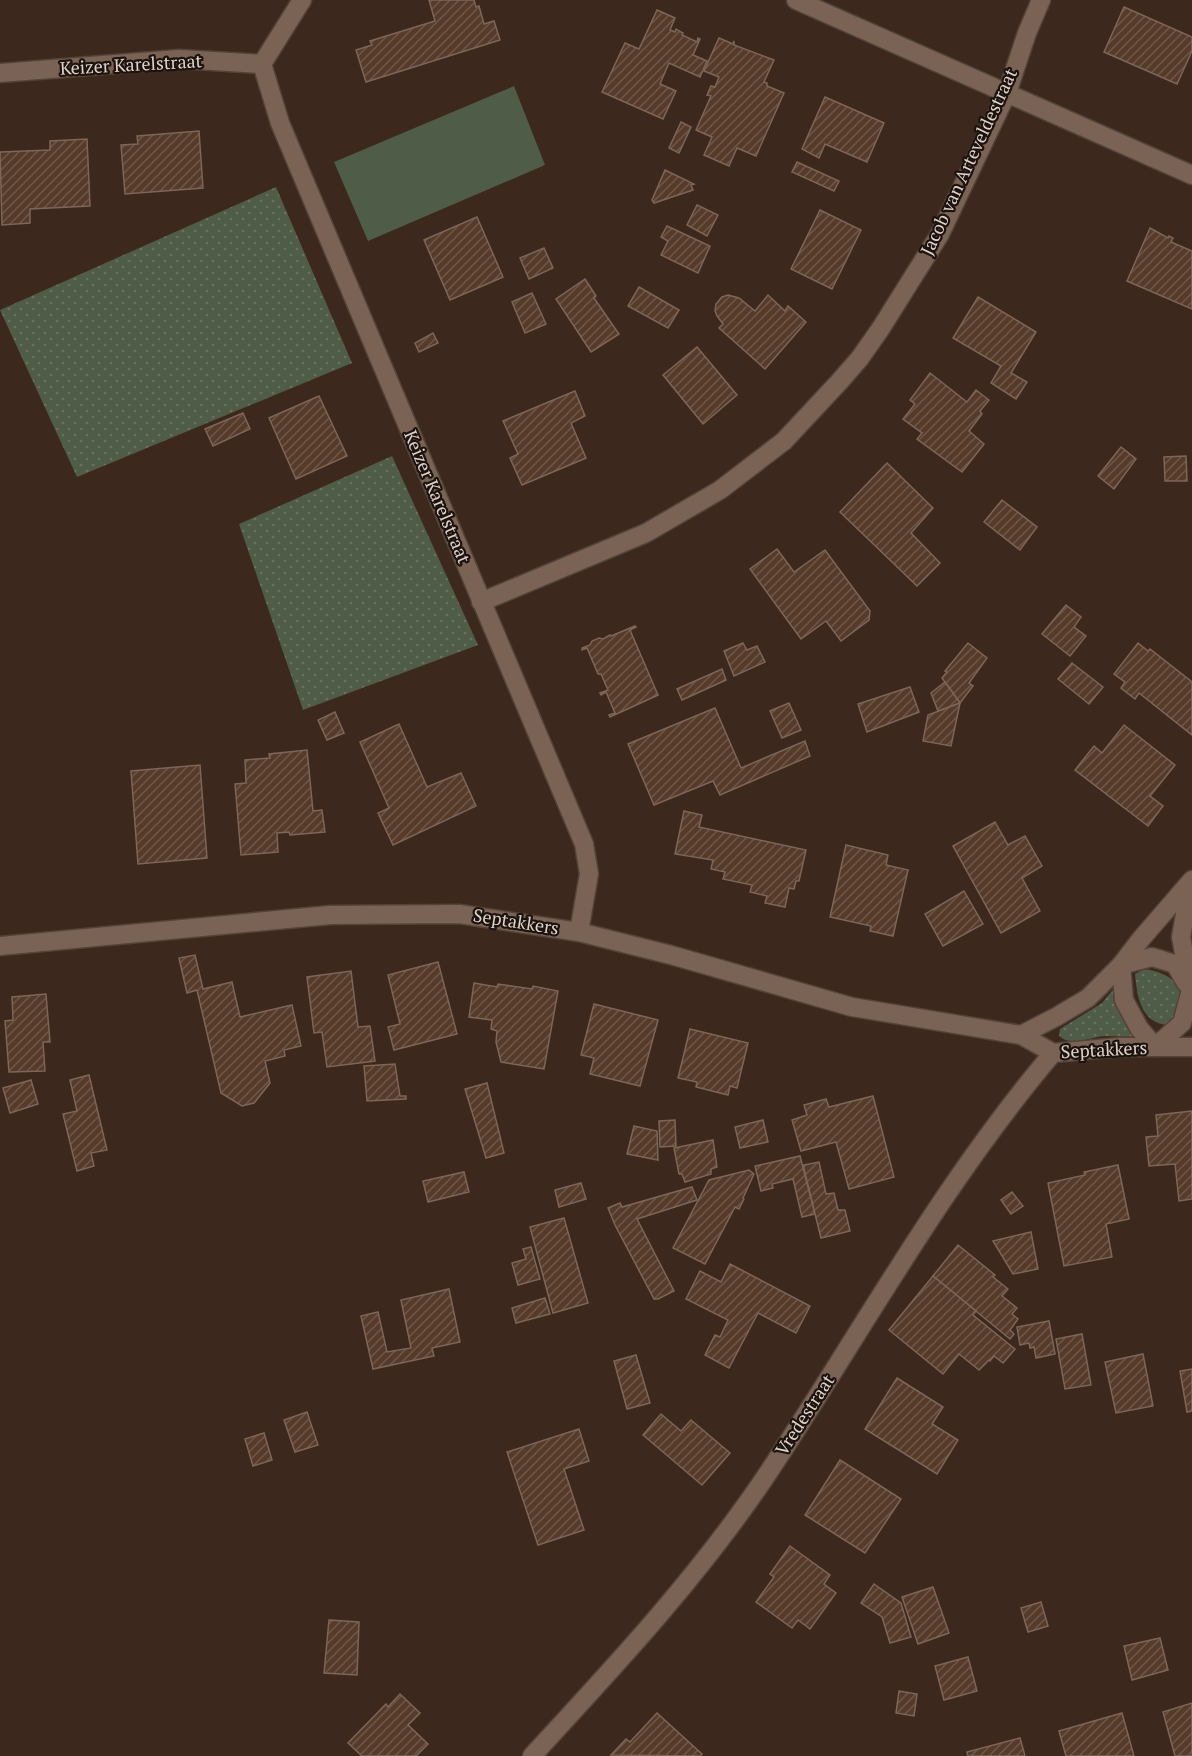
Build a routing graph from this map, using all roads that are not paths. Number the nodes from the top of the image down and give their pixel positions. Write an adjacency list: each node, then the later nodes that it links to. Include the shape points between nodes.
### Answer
1 (302, 0): 4 (street)
2 (796, 0): 6 (street)
3 (1041, 0): 6 (street, Jacob van Arteveldestraat)
4 (262, 64): 5 (street, Keizer Karelstraat, via 179,59); 8 (street, Keizer Karelstraat, via 280,123)
5 (0, 73)
6 (1007, 93): 7 (street); 8 (street, Jacob van Arteveldestraat, via 940,234 881,328 860,358 784,441 720,490 646,534)
7 (1192, 175)
8 (481, 602): 10 (street, Keizer Karelstraat, via 584,844 589,873)
9 (1192, 880): 12 (street); 13 (street, via 1181,937)
10 (579, 933): 11 (street, Septakkers, via 459,914 330,915); 14 (street, Septakkers, via 852,1007)
11 (0, 946)
12 (1121, 964): 13 (street, via 1152,957 1175,964); 14 (street, Septakkers, via 1088,998); 15 (street, via 1125,1000 1139,1028)
13 (1191, 991): 15 (street, via 1182,1023)
14 (1021, 1035): 17 (street, Septakkers)
15 (1155, 1047): 16 (street, Septakkers); 17 (street, Septakkers)
16 (1192, 1047)
17 (1053, 1053): 18 (street, Vredestraat, via 983,1143 769,1472 716,1546)
18 (532, 1756)

